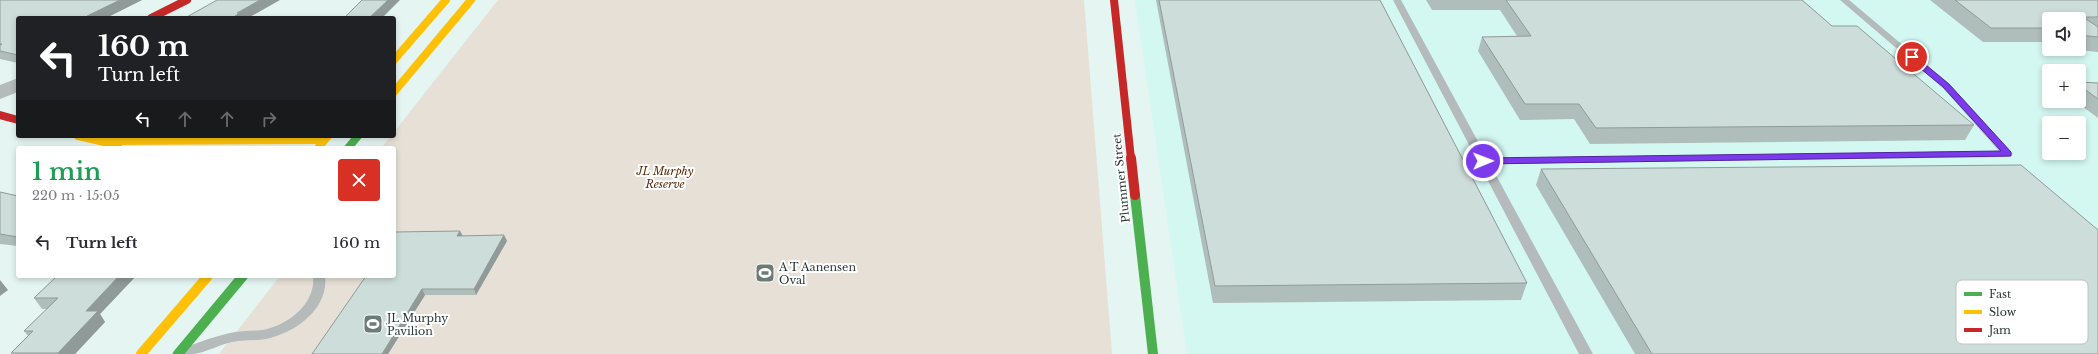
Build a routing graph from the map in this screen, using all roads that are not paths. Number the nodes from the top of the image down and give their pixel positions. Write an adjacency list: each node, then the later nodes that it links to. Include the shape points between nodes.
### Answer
1 (187, 0): 7 (main road)
2 (446, 0): 8 (main road)
3 (471, 0): 10 (main road)
4 (1114, 0): 26 (main road, Plummer Street)
5 (1397, 0): 20 (lane)
6 (1844, 0): 20 (lane, via 1946,86 2008,154)
7 (155, 16)
8 (396, 58)
9 (16, 85): 11 (street)
10 (396, 90)
11 (0, 93)
12 (0, 115): 13 (main road)
13 (16, 119)
14 (88, 138): 17 (main road)
15 (356, 138): 19 (main road)
16 (328, 140): 17 (main road)
17 (103, 141): 18 (main road)
18 (119, 146)
19 (350, 146)
20 (1483, 161): 27 (lane)
21 (206, 278): 24 (main road)
22 (240, 278): 25 (main road)
23 (319, 278): 25 (lane, via 321,287 317,297 304,312 284,327 266,334 226,339)
24 (141, 354)
25 (178, 354)
26 (1153, 354)
27 (1586, 354)

